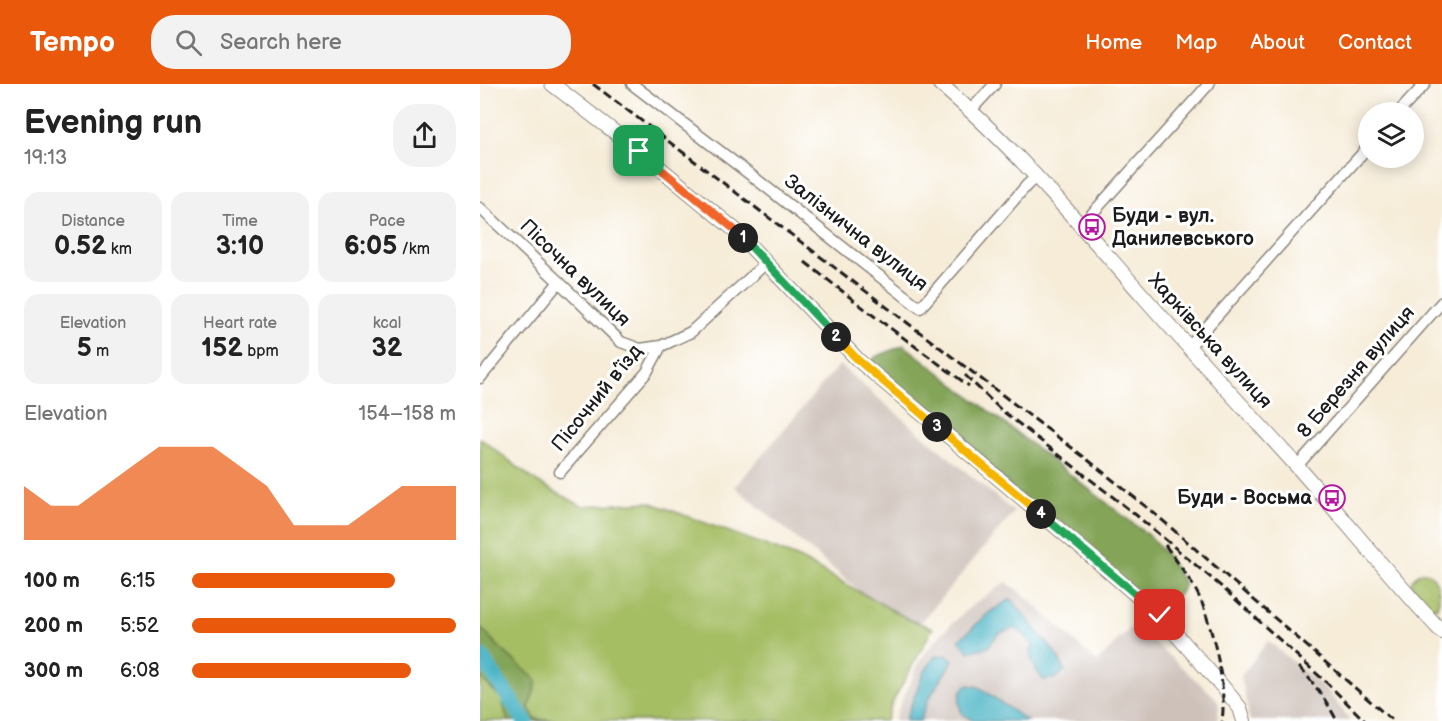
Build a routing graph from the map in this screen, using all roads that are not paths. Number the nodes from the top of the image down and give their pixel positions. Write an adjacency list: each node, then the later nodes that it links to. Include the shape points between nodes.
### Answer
1 (552, 84): 13 (street, via 735,230)
2 (632, 84): 10 (street, Залізнична вулиця, via 920,308)
3 (940, 84): 8 (street, Харківська вулиця)
4 (995, 84): 8 (street)
5 (1209, 84): 12 (street)
6 (1425, 84): 7 (street)
7 (1409, 102)
8 (971, 110): 10 (street, Харківська вулиця)
9 (1358, 158): 17 (street)
10 (1035, 177): 12 (street, Харківська вулиця)
11 (480, 208): 14 (street, Пісочна вулиця)
12 (1081, 226): 17 (street, Харківська вулиця)
13 (766, 263): 16 (street, Пісочна вулиця, via 691,332); 22 (street, via 858,360 1160,615 1240,708)
14 (559, 282): 16 (street, Пісочна вулиця, via 621,342 640,349); 18 (street)
15 (1442, 302): 19 (street, 8 Березня вулиця)
16 (661, 346): 20 (street, Пісочний в’їзд, via 647,372)
17 (1188, 348): 19 (street, Харківська вулиця)
18 (480, 378)
19 (1297, 466): 21 (street, Харківська вулиця)
20 (560, 472)
21 (1440, 626)
22 (1244, 721)

